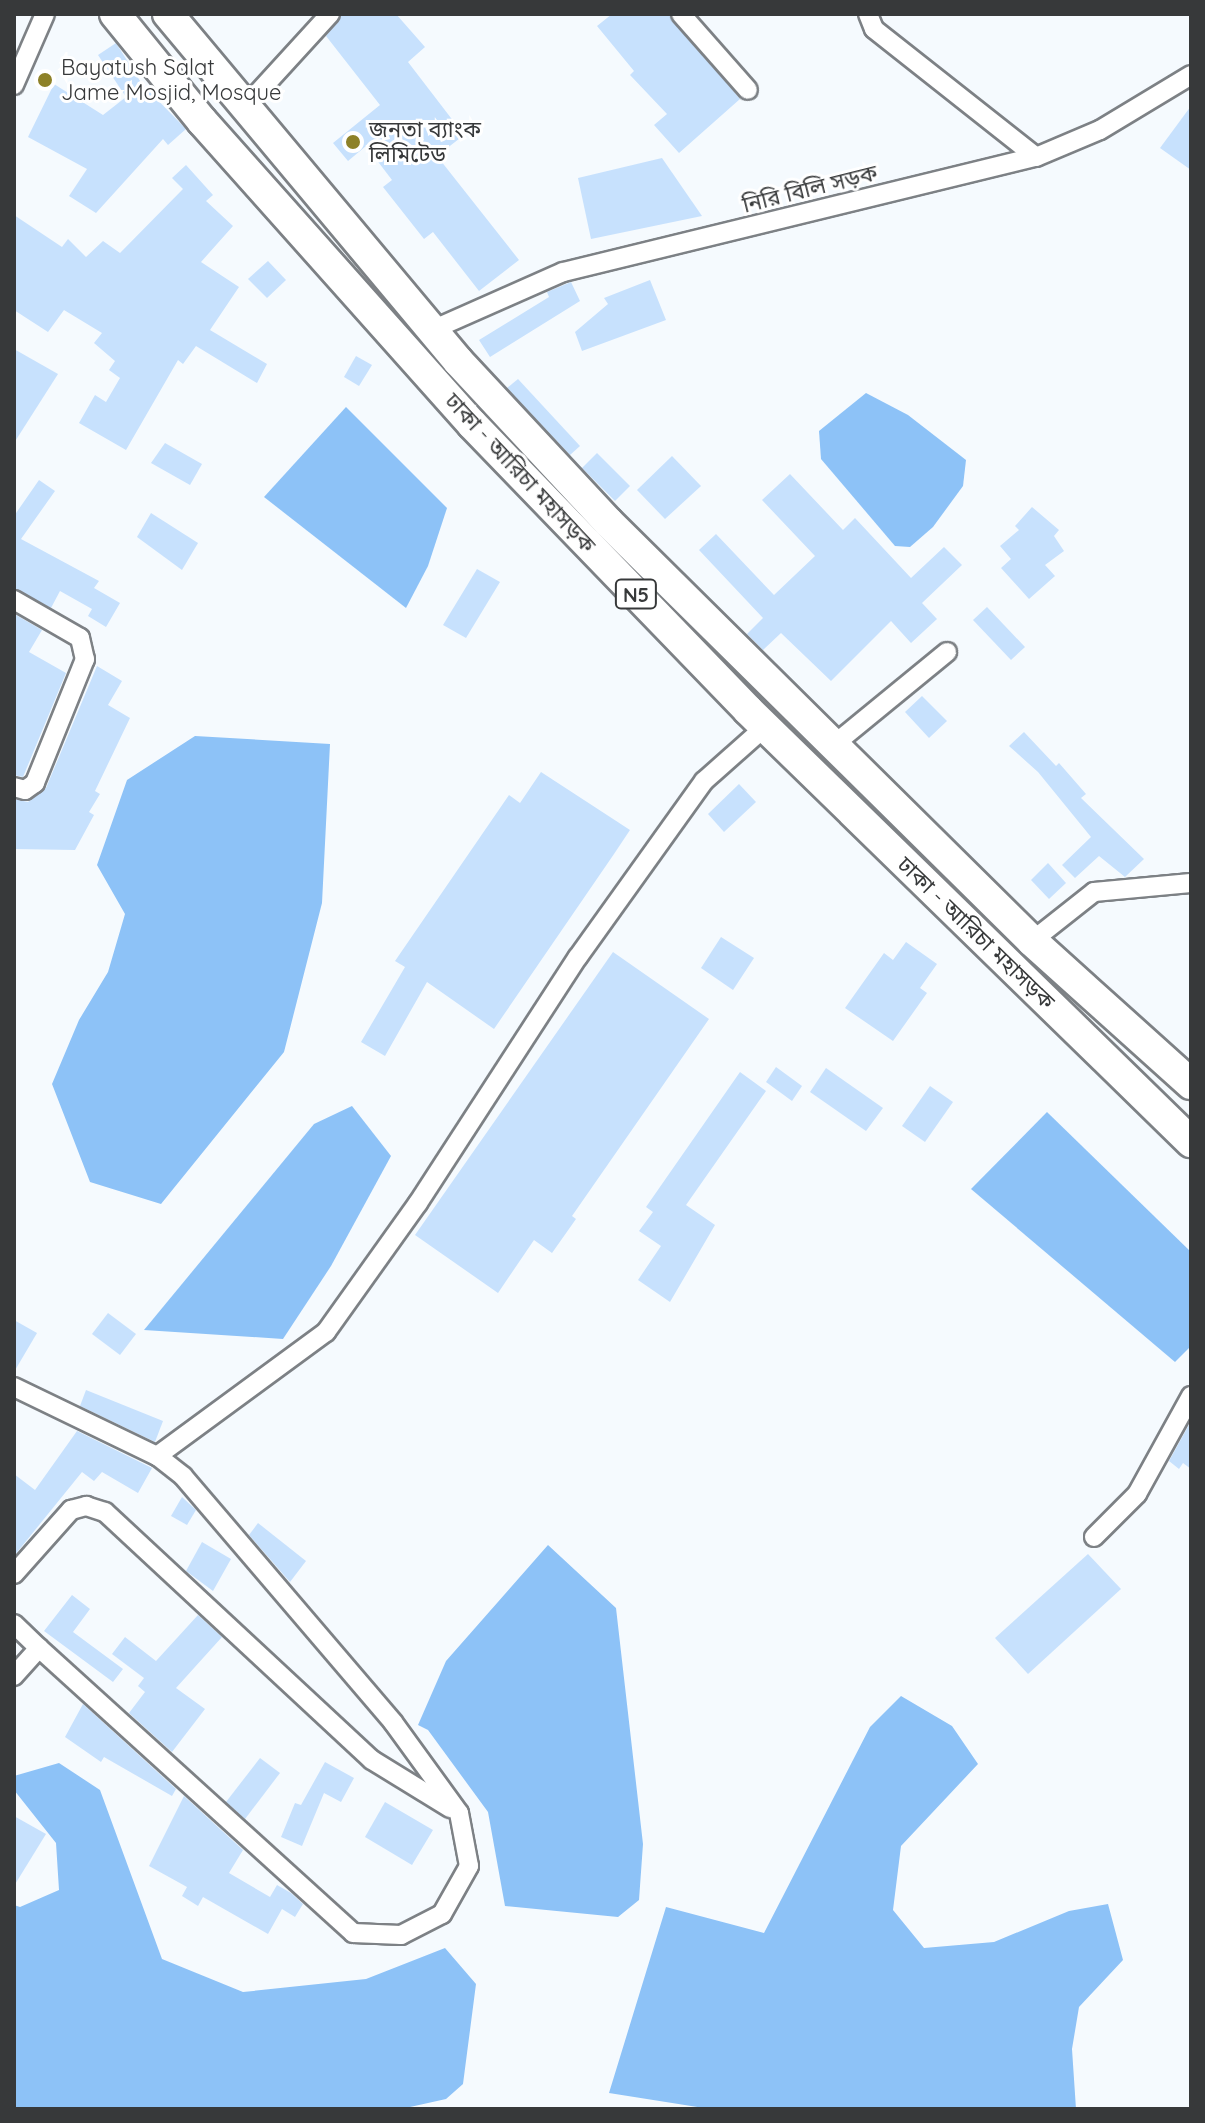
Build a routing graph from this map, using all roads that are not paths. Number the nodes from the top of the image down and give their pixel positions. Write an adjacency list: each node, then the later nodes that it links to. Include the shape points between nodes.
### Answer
1 (45, 14): 8 (street)
2 (115, 14): 15 (highway, ঢাকা - আরিচা মহাসড়ক / N5, via 202,121 472,424)
3 (168, 14): 10 (highway, N5)
4 (330, 14): 10 (street)
5 (681, 14): 9 (street)
6 (868, 14): 11 (street, via 874,29)
7 (1191, 75): 11 (street, নিরি বিলি সড়ক, via 1100,130)
8 (14, 85)
9 (748, 90)
10 (245, 107): 12 (highway, N5)
11 (1036, 157): 12 (street, নিরি বিলি সড়ক, via 563,272)
12 (432, 330): 16 (highway, N5, via 608,522)
13 (14, 600): 17 (street, via 80,638 85,659 35,783 25,790)
14 (947, 652): 16 (street)
15 (765, 727): 21 (highway, ঢাকা - আরিচা মহাসড়ক / N5); 24 (street, via 704,781 578,957 418,1203 326,1332)
16 (831, 747): 19 (highway, N5)
17 (14, 787)
18 (1191, 883): 19 (street, via 1094,892)
19 (1032, 941): 20 (highway, N5)
20 (1191, 1084)
21 (1191, 1142)
22 (14, 1387): 24 (street)
23 (1191, 1396): 25 (street, via 1137,1494)
24 (157, 1456): 30 (street, via 183,1476 383,1711)
25 (1094, 1537)
26 (14, 1574): 30 (street, via 71,1510 86,1506 105,1512 372,1760)
27 (14, 1624): 28 (street)
28 (39, 1648): 29 (street); 30 (street, via 353,1933 401,1935 442,1914 469,1866)
29 (14, 1676)
30 (459, 1813)

